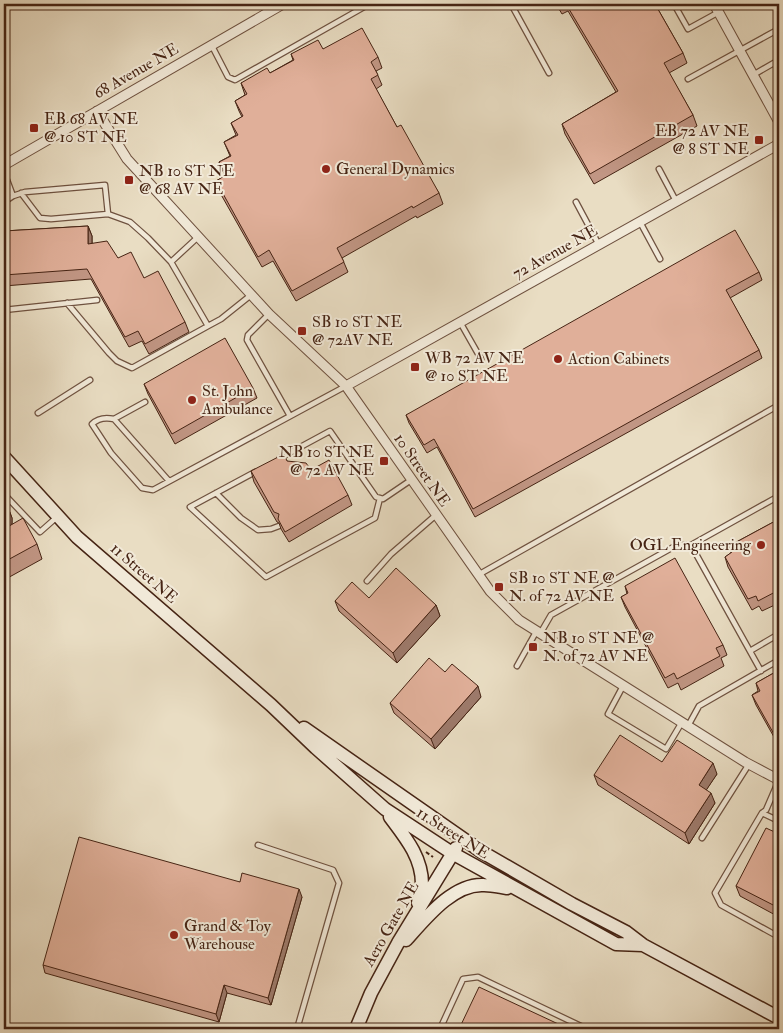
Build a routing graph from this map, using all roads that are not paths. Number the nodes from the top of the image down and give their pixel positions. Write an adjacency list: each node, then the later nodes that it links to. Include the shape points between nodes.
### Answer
1 (283, 4): 8 (street, 68 Avenue NE)
2 (362, 4): 8 (lane, via 364,7 235,80 228,77)
3 (511, 4): 11 (lane)
4 (674, 4): 6 (lane, via 688,30)
5 (714, 4): 6 (street)
6 (719, 12): 9 (street)
7 (779, 29): 9 (lane)
8 (212, 46): 14 (street, 68 Avenue NE)
9 (740, 51): 12 (street); 13 (lane)
10 (779, 60): 12 (lane)
11 (549, 73)
12 (753, 75): 15 (street)
13 (688, 79)
14 (97, 111): 17 (street, 68 Avenue NE); 27 (street, 10 Street NE, via 127,159)
15 (779, 122)
16 (779, 144): 24 (street, 72 Avenue NE)
17 (4, 165)
18 (659, 169): 24 (lane)
19 (4, 172): 21 (lane)
20 (21, 193): 21 (lane); 25 (lane, via 40,218); 25 (lane, via 105,185)
21 (13, 196): 22 (lane)
22 (4, 202)
23 (576, 202): 28 (lane)
24 (676, 202): 26 (street, 72 Avenue NE)
25 (108, 214): 30 (lane, via 130,222)
26 (640, 222): 28 (street, 72 Avenue NE); 29 (lane)
27 (198, 237): 30 (lane); 31 (street, 10 Street NE)
28 (599, 245): 36 (street, 72 Avenue NE)
29 (660, 259)
30 (171, 262): 37 (lane)
31 (251, 294): 35 (street, 10 Street NE); 37 (lane, via 222,319)
32 (97, 300): 33 (lane)
33 (66, 303): 34 (lane); 37 (lane, via 117,361 132,368)
34 (4, 310)
35 (269, 314): 40 (street, 10 Street NE); 44 (lane, via 247,340)
36 (460, 322): 38 (lane); 40 (street, 72 Avenue NE)
37 (208, 326)
38 (481, 359)
39 (90, 380): 43 (lane)
40 (346, 386): 44 (lane); 49 (street, 10 Street NE)
41 (145, 402): 45 (lane)
42 (779, 405): 59 (lane)
43 (38, 413)
44 (290, 416): 50 (lane)
45 (114, 419): 50 (lane); 50 (lane, via 107,417 92,424 110,453 142,488 153,490)
46 (4, 457): 56 (street, 11 Street NE)
47 (277, 460): 54 (lane, via 330,431)
48 (260, 469): 51 (lane)
49 (411, 480): 54 (lane); 55 (street, 10 Street NE)
50 (169, 481)
51 (216, 493): 54 (lane, via 190,507 266,577 375,518); 57 (lane, via 258,530)
52 (4, 494): 56 (lane, via 40,532)
53 (779, 496): 58 (lane)
54 (380, 498)
55 (436, 515): 59 (street, 10 Street NE); 60 (lane, via 391,554)
56 (58, 516): 68 (street, 11 Street NE, via 77,537)
57 (279, 526)
58 (691, 545): 61 (lane, via 677,545 551,615); 63 (lane)
59 (478, 575): 61 (street, 10 Street NE, via 518,620)
60 (367, 581)
61 (538, 633): 65 (lane); 67 (street, 10 Street NE)
62 (779, 634): 63 (lane)
63 (750, 651): 66 (lane)
64 (779, 660): 66 (lane)
65 (517, 666)
66 (761, 671): 69 (lane, via 699,706)
67 (623, 686): 69 (street, 10 Street NE); 69 (lane, via 608,714 666,750)
68 (271, 705): 72 (street, 11 Street NE); 76 (street, 11 Street NE)
69 (685, 724): 70 (street, 10 Street NE)
70 (749, 764): 71 (street, 10 Street NE); 75 (lane)
71 (779, 780): 73 (lane)
72 (385, 809): 78 (street, 11 Street NE); 80 (street, via 419,863 422,884)
73 (762, 813): 74 (lane); 81 (lane, via 714,893 721,906)
74 (779, 822)
75 (702, 838)
76 (462, 839): 78 (street, Aero Gate NE); 82 (street, 11 Street NE, via 626,932)
77 (258, 845): 85 (lane, via 333,870 339,883)
78 (452, 853): 79 (street, 11 Street NE); 80 (street, Aero Gate NE)
79 (516, 890): 82 (street, 11 Street NE, via 616,944); 83 (street, via 482,884 463,888 440,905)
80 (416, 913): 83 (street, Aero Gate NE)
81 (779, 937)
82 (643, 945): 84 (street, 11 Street NE)
83 (387, 964): 86 (street, Aero Gate NE)
84 (779, 1018)
85 (297, 1029)
86 (356, 1029)
87 (440, 1029): 88 (lane, via 463,979 478,977)
88 (587, 1029)

